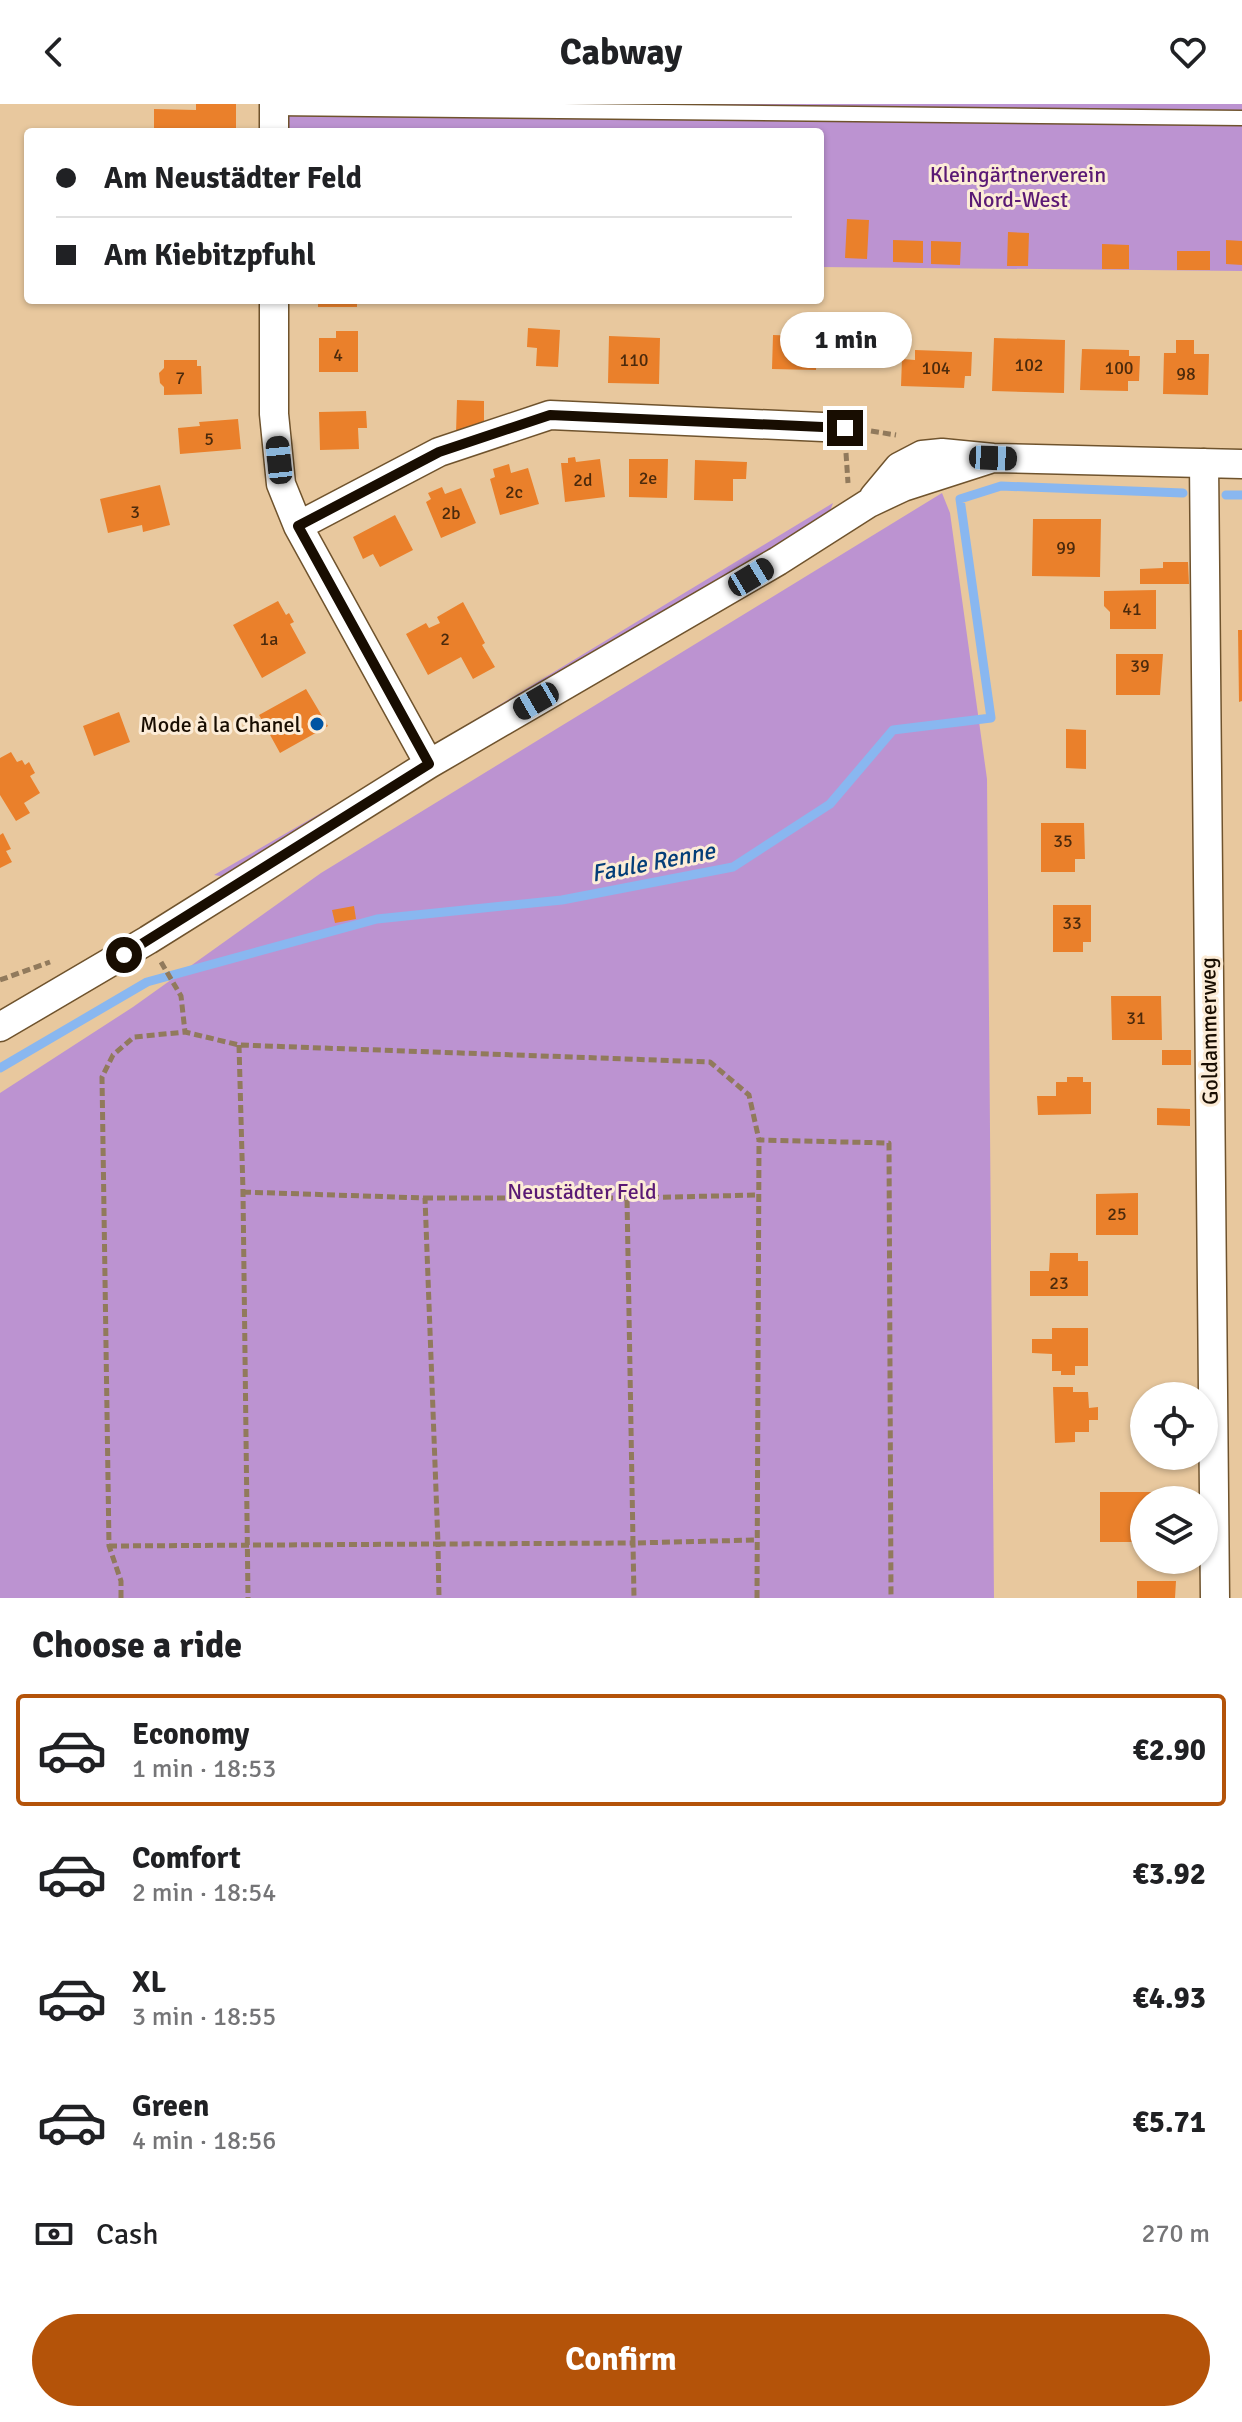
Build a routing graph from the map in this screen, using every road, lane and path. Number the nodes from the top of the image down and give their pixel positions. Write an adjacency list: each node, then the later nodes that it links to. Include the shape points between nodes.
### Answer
1 (274, 115): 2 (lane)
2 (1242, 118)
3 (274, 304): 10 (street, via 274,414 281,484)
4 (845, 428): 5 (path, via 920,438); 10 (street, via 550,415 439,452)
5 (922, 455): 6 (street); 9 (street, via 899,467)
6 (993, 458): 7 (street); 9 (street)
7 (1204, 463): 8 (street); 32 (street, Goldammerweg)
8 (1242, 464)
9 (869, 503): 11 (street)
10 (298, 526): 11 (street)
11 (429, 764): 12 (street)
12 (148, 940): 13 (street); 14 (path, via 181,996)
13 (0, 1027)
14 (185, 1032): 15 (path); 25 (path, via 134,1037 113,1055 102,1077)
15 (239, 1045): 16 (path, via 710,1062 749,1095); 17 (path)
16 (759, 1140): 18 (path); 31 (path, via 889,1143)
17 (243, 1192): 19 (path); 24 (path)
18 (759, 1195): 20 (path); 21 (path)
19 (425, 1198): 20 (path); 23 (path)
20 (627, 1198): 22 (path)
21 (756, 1540): 22 (path); 30 (path)
22 (633, 1543): 23 (path); 29 (path)
23 (438, 1544): 24 (path); 28 (path)
24 (247, 1545): 25 (path); 27 (path)
25 (109, 1546): 26 (path)
26 (121, 1598)
27 (248, 1598)
28 (439, 1598)
29 (634, 1598)
30 (757, 1598)
31 (891, 1598)
32 (1215, 1598)

